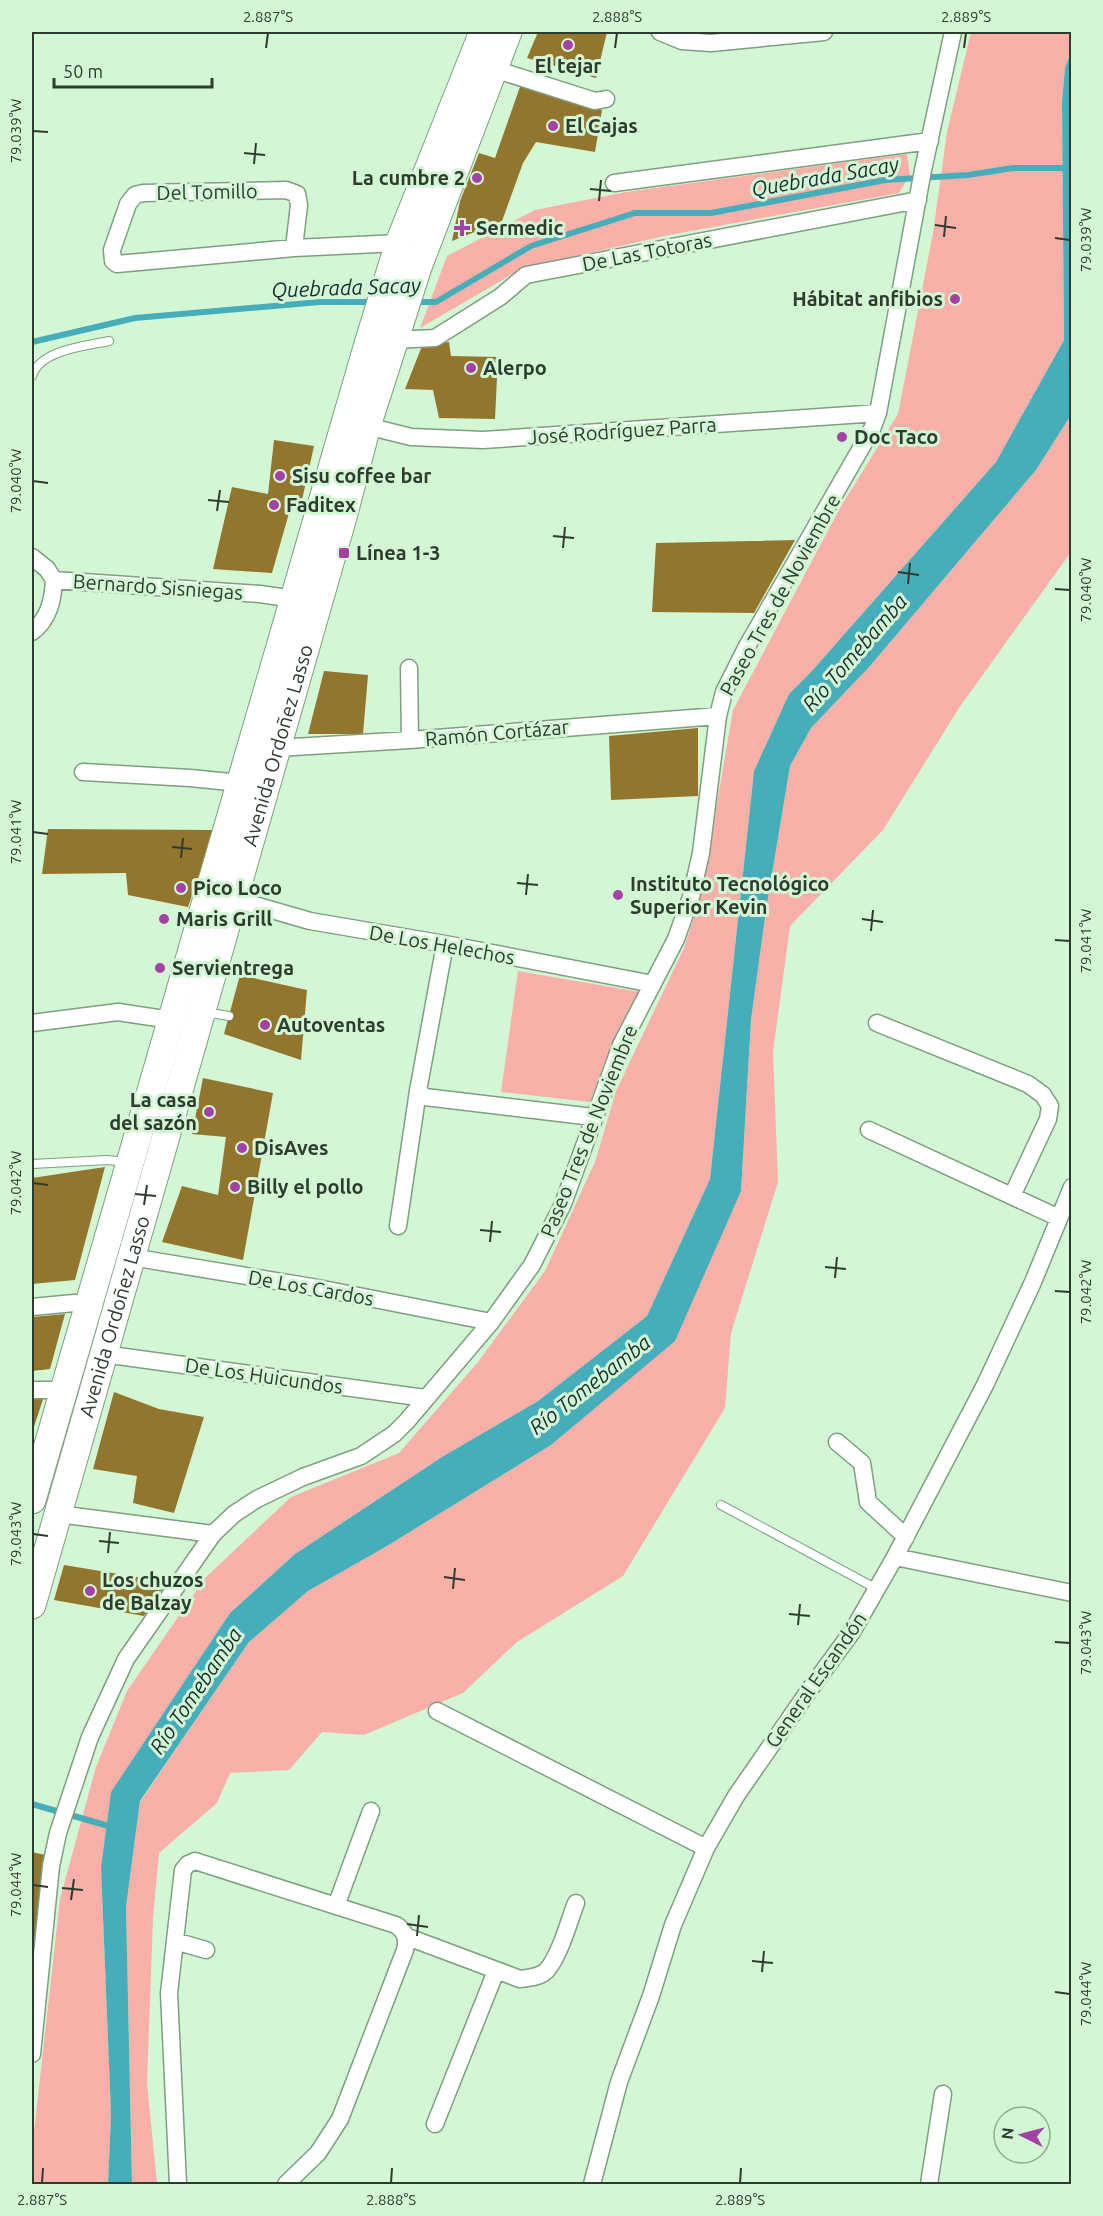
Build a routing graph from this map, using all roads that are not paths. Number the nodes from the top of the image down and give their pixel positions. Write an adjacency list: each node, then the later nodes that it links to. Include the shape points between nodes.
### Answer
1 (483, 32): 12 (main road, Avenida Ordoñez Lasso)
2 (508, 32): 6 (main road, Avenida Ordoñez Lasso)
3 (660, 32): 4 (street, via 682,41 711,43)
4 (824, 32)
5 (953, 32): 8 (street, Paseo Tres de Noviembre)
6 (494, 69): 7 (street, via 595,101); 12 (main road, Avenida Ordoñez Lasso)
7 (606, 99)
8 (930, 141): 9 (street); 10 (street, Paseo Tres de Noviembre)
9 (614, 183)
10 (920, 194): 14 (street, De Las Totoras, via 526,275 500,297 435,338); 16 (street, Paseo Tres de Noviembre)
11 (294, 248): 11 (street, Del Tomillo, via 117,264 112,250 135,195 286,190 297,194 299,205); 12 (street, Del Tomillo)
12 (404, 256): 14 (main road, Avenida Ordoñez Lasso)
13 (109, 341): 15 (lane, via 44,358 34,367)
14 (381, 342): 17 (main road, Avenida Ordoñez Lasso); 20 (main road, Avenida Ordoñez Lasso)
15 (32, 376)
16 (878, 413): 17 (street, José Rodríguez Parra, via 483,440 411,437); 23 (street, Paseo Tres de Noviembre, via 733,673)
17 (367, 426): 25 (main road, Avenida Ordoñez Lasso)
18 (32, 557): 19 (street, Bernardo Sisniegas, via 47,568)
19 (54, 580): 20 (street, Bernardo Sisniegas); 21 (street, via 49,611)
20 (294, 599): 27 (main road, Avenida Ordoñez Lasso)
21 (32, 632)
22 (409, 668): 24 (street)
23 (718, 716): 24 (street, Ramón Cortázar); 30 (street, Paseo Tres de Noviembre, via 701,853 691,897 676,939)
24 (410, 740): 25 (street, Ramón Cortázar)
25 (277, 748): 28 (main road, Avenida Ordoñez Lasso)
26 (83, 772): 27 (street)
27 (240, 783): 33 (main road, Avenida Ordoñez Lasso)
28 (234, 899): 29 (street, De Los Helechos, via 310,921); 31 (main road, Avenida Ordoñez Lasso)
29 (446, 944): 30 (street, De Los Helechos); 36 (street)
30 (653, 984): 37 (street, Paseo Tres de Noviembre, via 621,1045)
31 (201, 1012): 32 (lane); 45 (main road, Avenida Ordoñez Lasso)
32 (229, 1016)
33 (171, 1020): 34 (street, via 118,1012); 39 (main road, Avenida Ordoñez Lasso)
34 (32, 1023)
35 (876, 1023): 42 (street, via 1028,1084 1043,1095 1050,1106 1048,1119)
36 (418, 1091): 37 (street, via 425,1097); 44 (street)
37 (593, 1116): 48 (street, Paseo Tres de Noviembre, via 563,1204 547,1237)
38 (869, 1130): 42 (street)
39 (130, 1162): 40 (lane); 46 (main road, Avenida Ordoñez Lasso)
40 (32, 1164)
41 (1071, 1187): 43 (street, General Escandón)
42 (1012, 1196): 43 (street)
43 (1059, 1218): 58 (street, General Escandón, via 985,1385)
44 (398, 1226)
45 (131, 1257): 48 (street, De Los Cardos); 49 (main road, Avenida Ordoñez Lasso)
46 (88, 1305): 47 (street); 51 (main road, Avenida Ordoñez Lasso)
47 (32, 1307)
48 (491, 1322): 52 (street, Paseo Tres de Noviembre)
49 (103, 1354): 52 (street, De Los Huicundos); 56 (main road, Avenida Ordoñez Lasso)
50 (32, 1390): 51 (street)
51 (64, 1390): 54 (main road, Avenida Ordoñez Lasso)
52 (425, 1398): 57 (street, Paseo Tres de Noviembre, via 407,1421 378,1446 257,1499)
53 (837, 1442): 58 (street, via 862,1463 868,1502)
54 (32, 1500)
55 (721, 1505): 60 (lane)
56 (57, 1514): 57 (street); 62 (main road, Avenida Ordoñez Lasso)
57 (213, 1534): 72 (street, Paseo Tres de Noviembre, via 126,1659 90,1737 51,1866)
58 (906, 1538): 59 (street, General Escandón)
59 (896, 1557): 60 (street, General Escandón); 61 (street)
60 (878, 1588): 65 (street, General Escandón, via 852,1632 736,1796)
61 (1071, 1593)
62 (32, 1605)
63 (437, 1711): 65 (street)
64 (371, 1811): 67 (street)
65 (706, 1848): 77 (street, General Escandón, via 673,1925 619,2082)
66 (576, 1902): 71 (street, via 547,1971 520,1979)
67 (336, 1906): 68 (street, via 396,1925); 69 (street, via 195,1861 183,1870)
68 (405, 1936): 71 (street); 76 (street, via 405,1950 340,2120 318,2152)
69 (175, 1941): 70 (street); 75 (street, via 169,1993)
70 (206, 1950)
71 (496, 1971): 74 (street)
72 (32, 2054)
73 (943, 2094): 78 (street)
74 (435, 2124)
75 (178, 2184)
76 (286, 2184)
77 (592, 2184)
78 (929, 2184)

